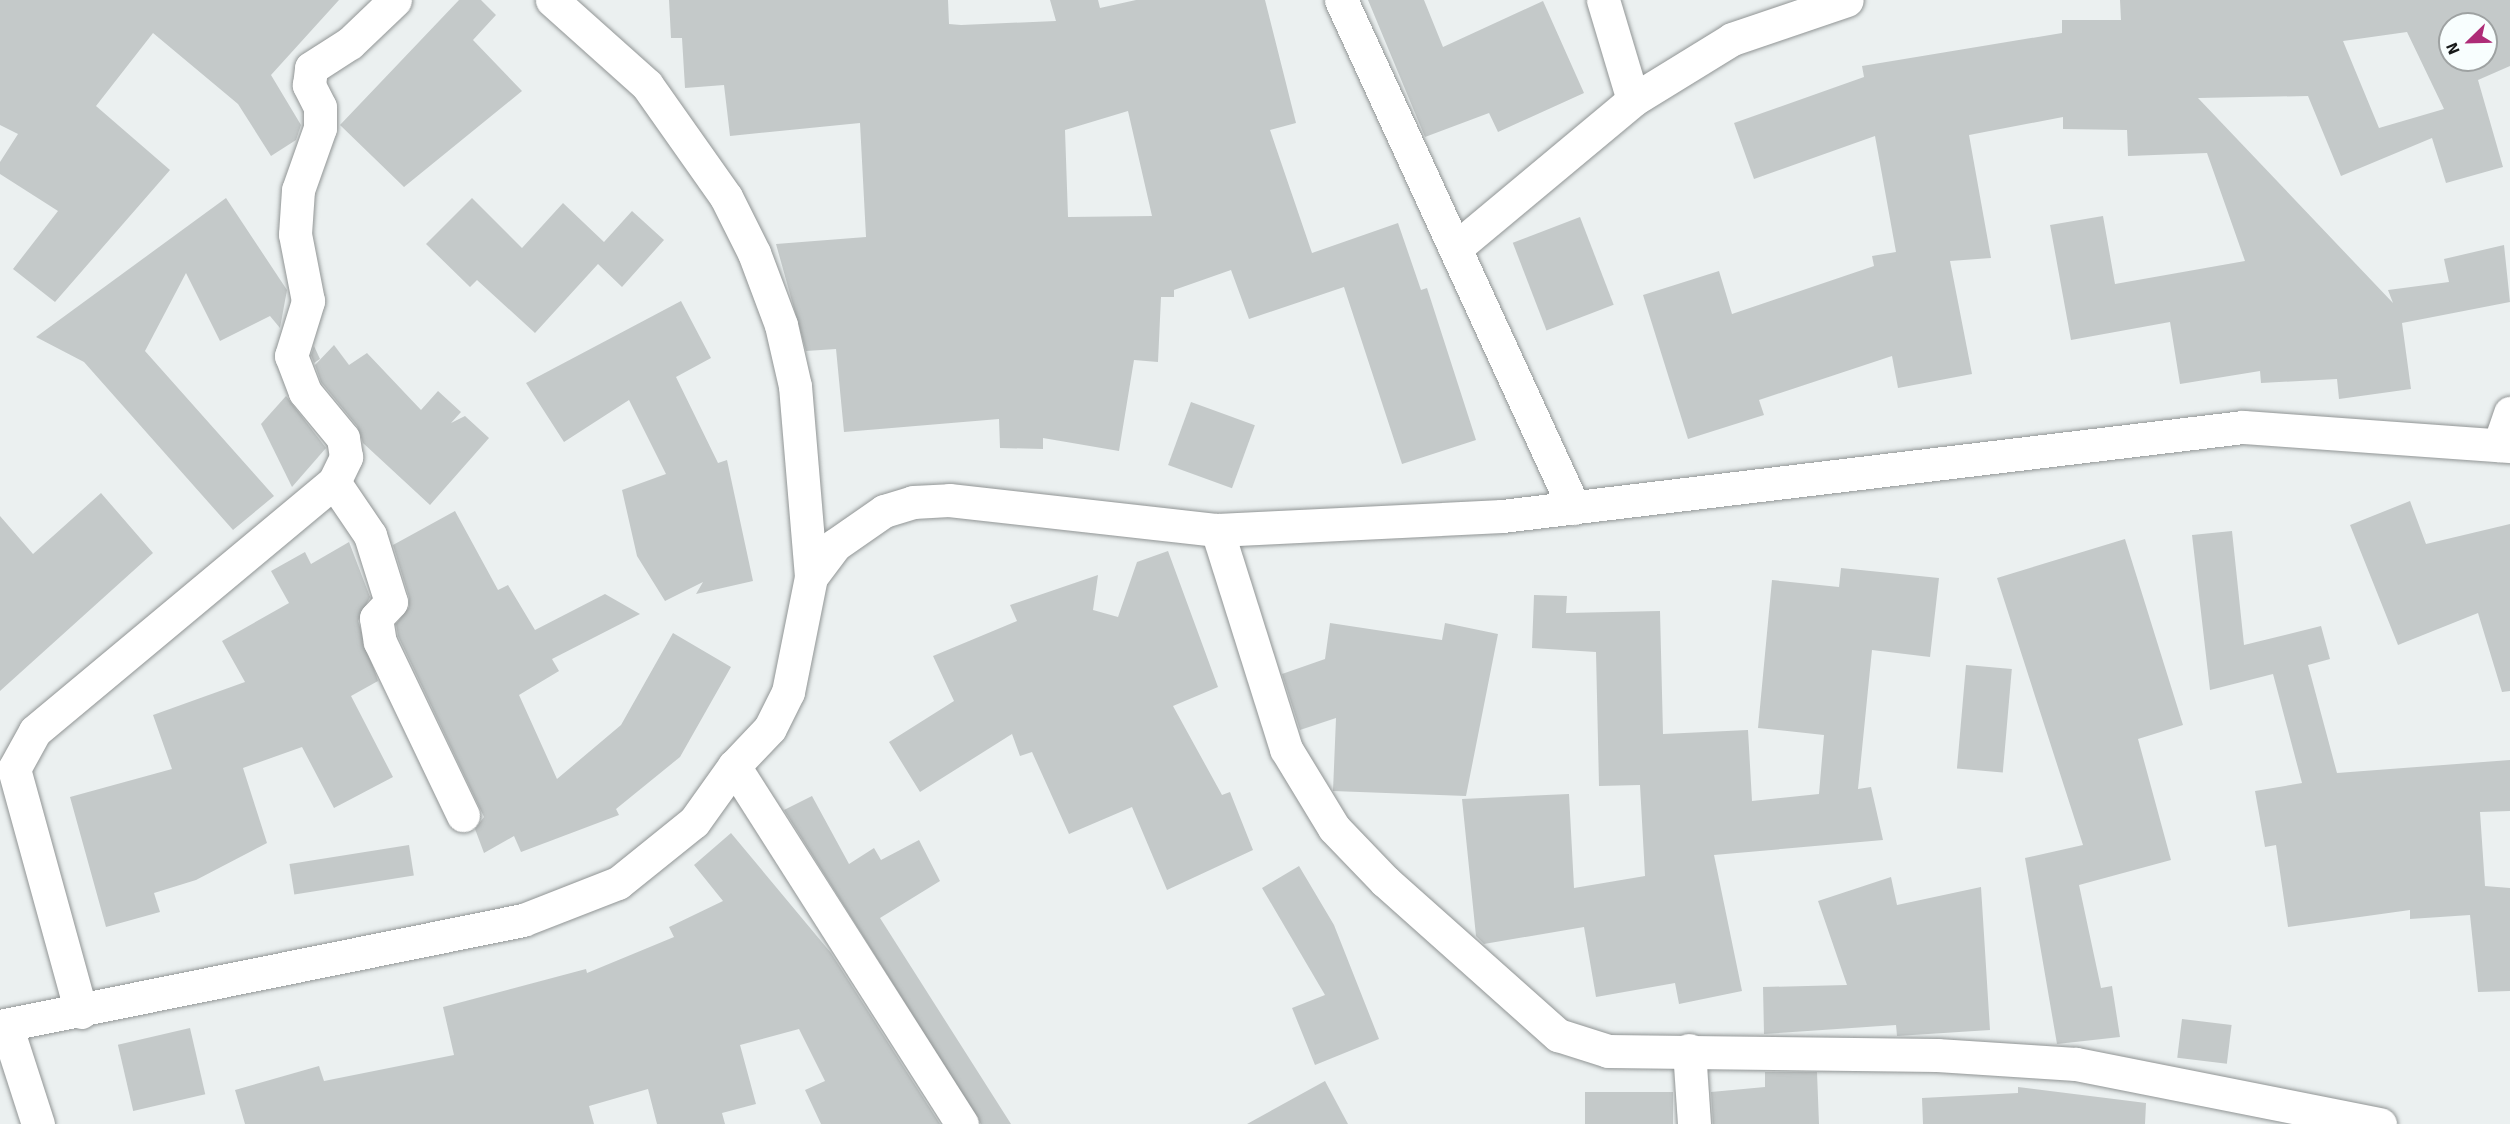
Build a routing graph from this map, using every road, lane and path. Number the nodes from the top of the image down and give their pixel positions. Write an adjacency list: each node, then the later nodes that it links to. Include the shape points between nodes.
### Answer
1 (395, 0): 10 (street, via 350,43 311,68 309,85 320,107 320,128 298,190 295,234 308,301 291,356 305,392 343,438 346,457)
2 (552, 0): 13 (street, via 647,85 726,197 754,253 781,325 795,386)
3 (1341, 0): 7 (street)
4 (1603, 0): 6 (street)
5 (1847, 0): 6 (street, via 1732,39)
6 (1633, 100): 7 (street)
7 (1458, 246): 11 (street)
8 (2510, 413): 9 (street)
9 (2505, 446): 11 (street, via 2243,427)
10 (334, 482): 15 (street, via 370,535 391,602 376,618 380,642); 16 (street, via 35,730 22,748 14,769 18,792)
11 (1574, 508): 12 (street)
12 (1217, 530): 13 (street, via 973,502 913,502 858,527 835,545); 18 (street, via 1286,749 1334,828 1384,881 1558,1035 1608,1051)
13 (811, 577): 14 (street, via 788,692 770,728)
14 (734, 766): 16 (street, via 694,822 618,883 523,920); 21 (street)
15 (463, 815)
16 (81, 1012): 17 (street)
17 (3, 1026): 20 (street)
18 (1689, 1050): 19 (street, via 1937,1055 2076,1064); 22 (street)
19 (2267, 1113): 23 (street)
20 (38, 1124)
21 (962, 1124)
22 (1694, 1124)
23 (2380, 1124)

